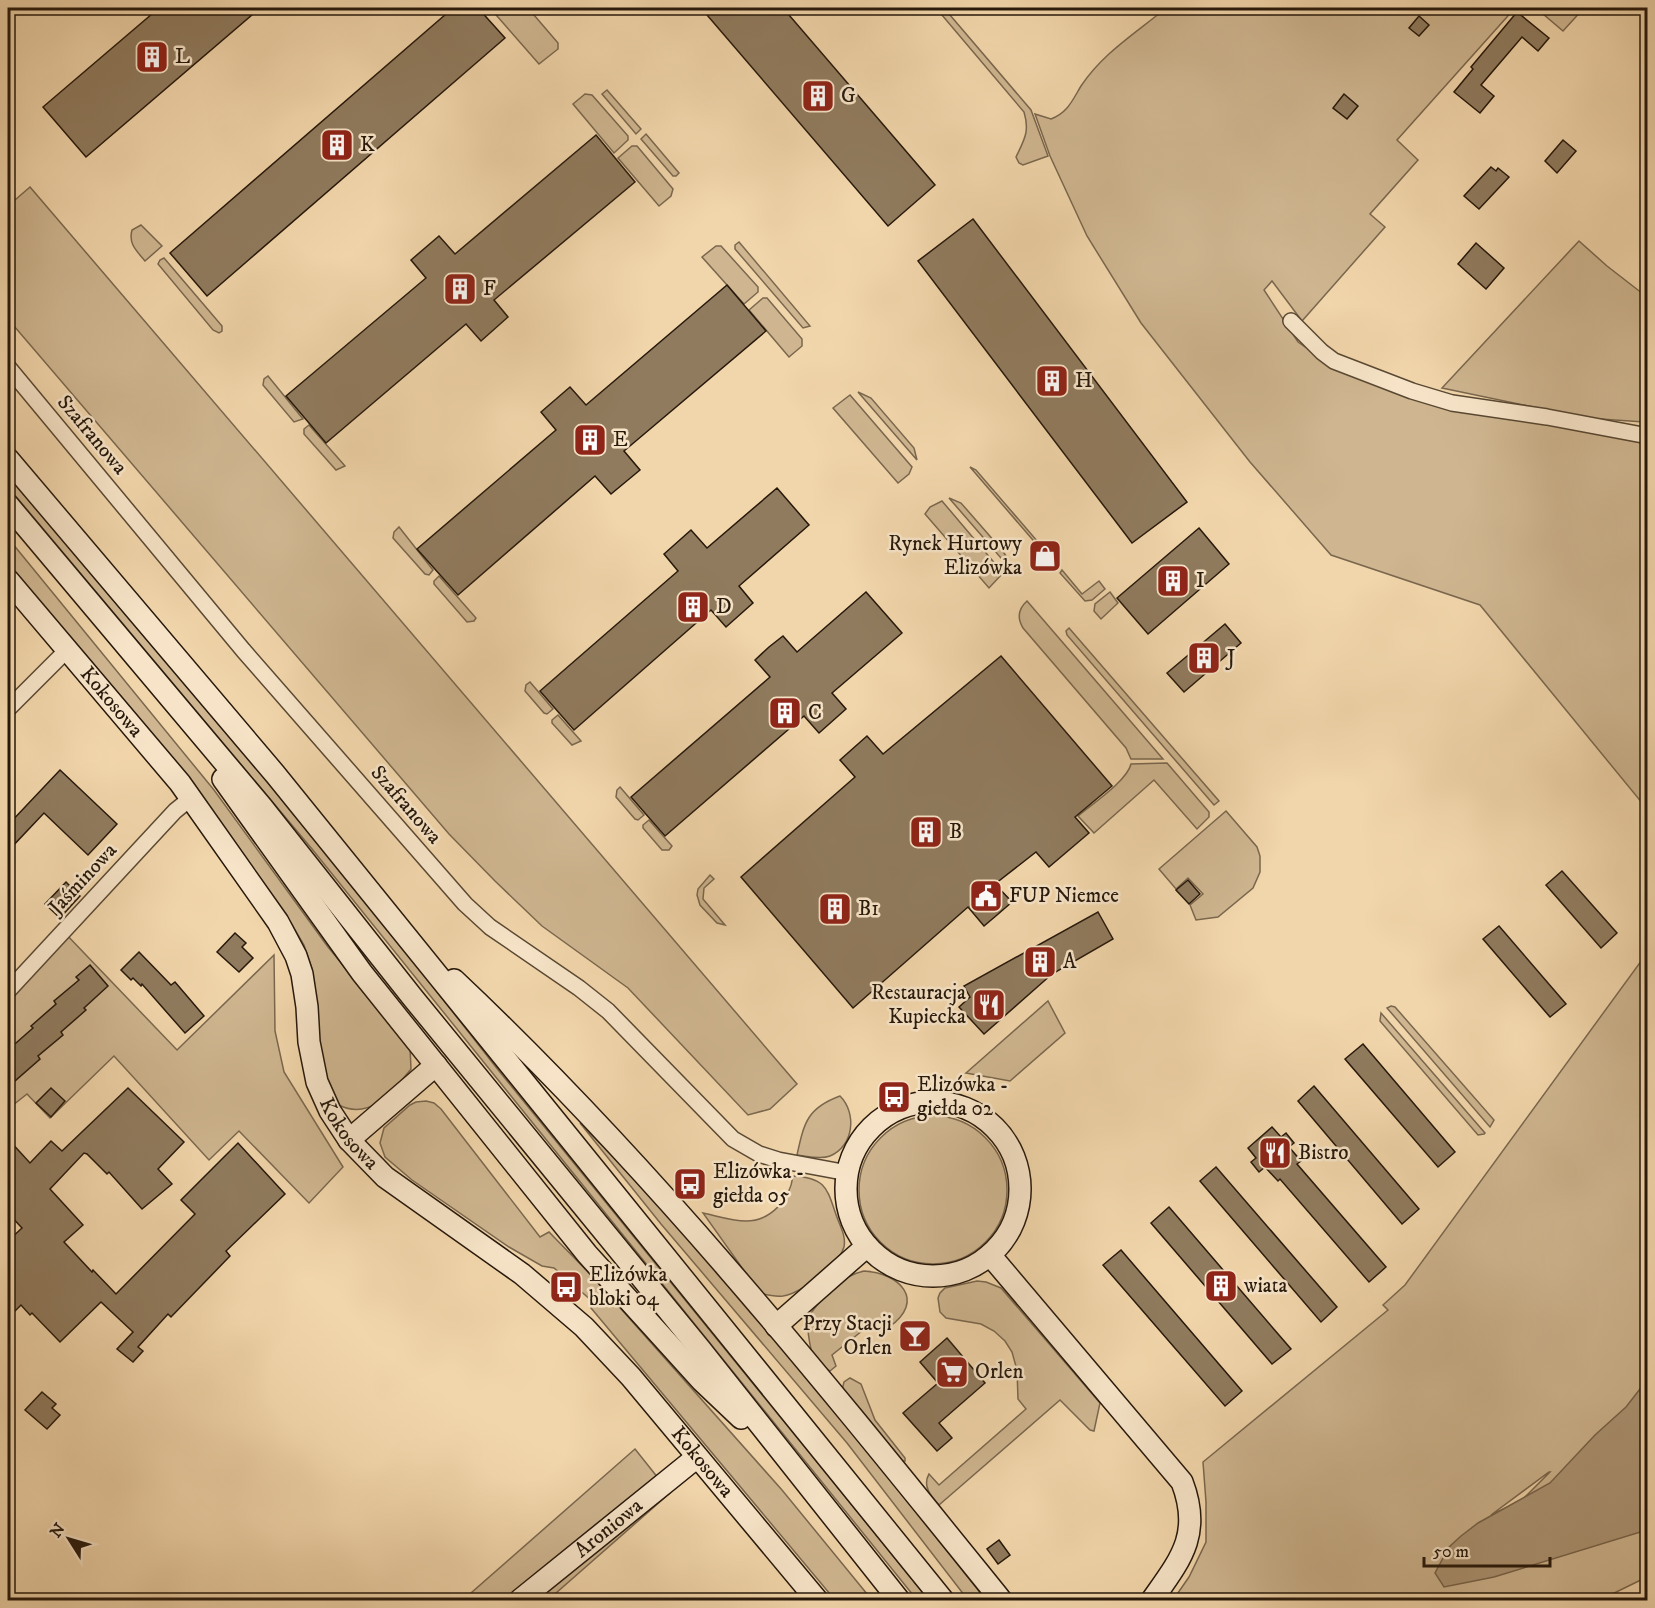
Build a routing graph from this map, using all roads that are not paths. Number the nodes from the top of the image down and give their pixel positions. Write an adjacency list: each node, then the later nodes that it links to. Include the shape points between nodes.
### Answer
1 (1291, 321): 3 (street, via 1334,360 1412,391 1452,403)
2 (8, 367): 15 (street, Szafranowa, via 243,650 465,904 490,927 609,1011 733,1139 778,1160)
3 (1647, 436)
4 (8, 459): 11 (main road)
5 (8, 505): 9 (main road)
6 (8, 580): 7 (main road, Kokosowa)
7 (67, 650): 8 (street); 10 (main road, Kokosowa)
8 (8, 709)
9 (190, 721): 13 (main road, via 218,771 279,859 362,973); 20 (main road)
10 (191, 798): 12 (street, Jaśminowa); 14 (main road, Kokosowa, via 291,945 302,974 316,1082)
11 (397, 926): 18 (main road, via 494,1018 660,1190); 24 (main road)
12 (8, 991)
13 (436, 1065): 14 (main road); 20 (main road, via 629,1302 702,1381)
14 (349, 1140): 19 (main road, Kokosowa, via 386,1177 513,1267 566,1310 631,1377)
15 (848, 1173): 16 (main road, via 850,1217); 17 (main road, via 858,1145 888,1114 933,1102 972,1111 1004,1138 1020,1182 1014,1222)
16 (867, 1246): 17 (main road, via 900,1270 927,1276 961,1272); 18 (main road)
17 (990, 1255): 26 (main road, via 1182,1482 1189,1510 1189,1537 1184,1554)
18 (776, 1326): 25 (main road)
19 (697, 1457): 21 (main road, Aroniowa); 22 (main road, Kokosowa)
20 (791, 1464): 23 (main road)
21 (520, 1600)
22 (818, 1600)
23 (899, 1600)
24 (943, 1600)
25 (1001, 1600)
26 (1152, 1600)

